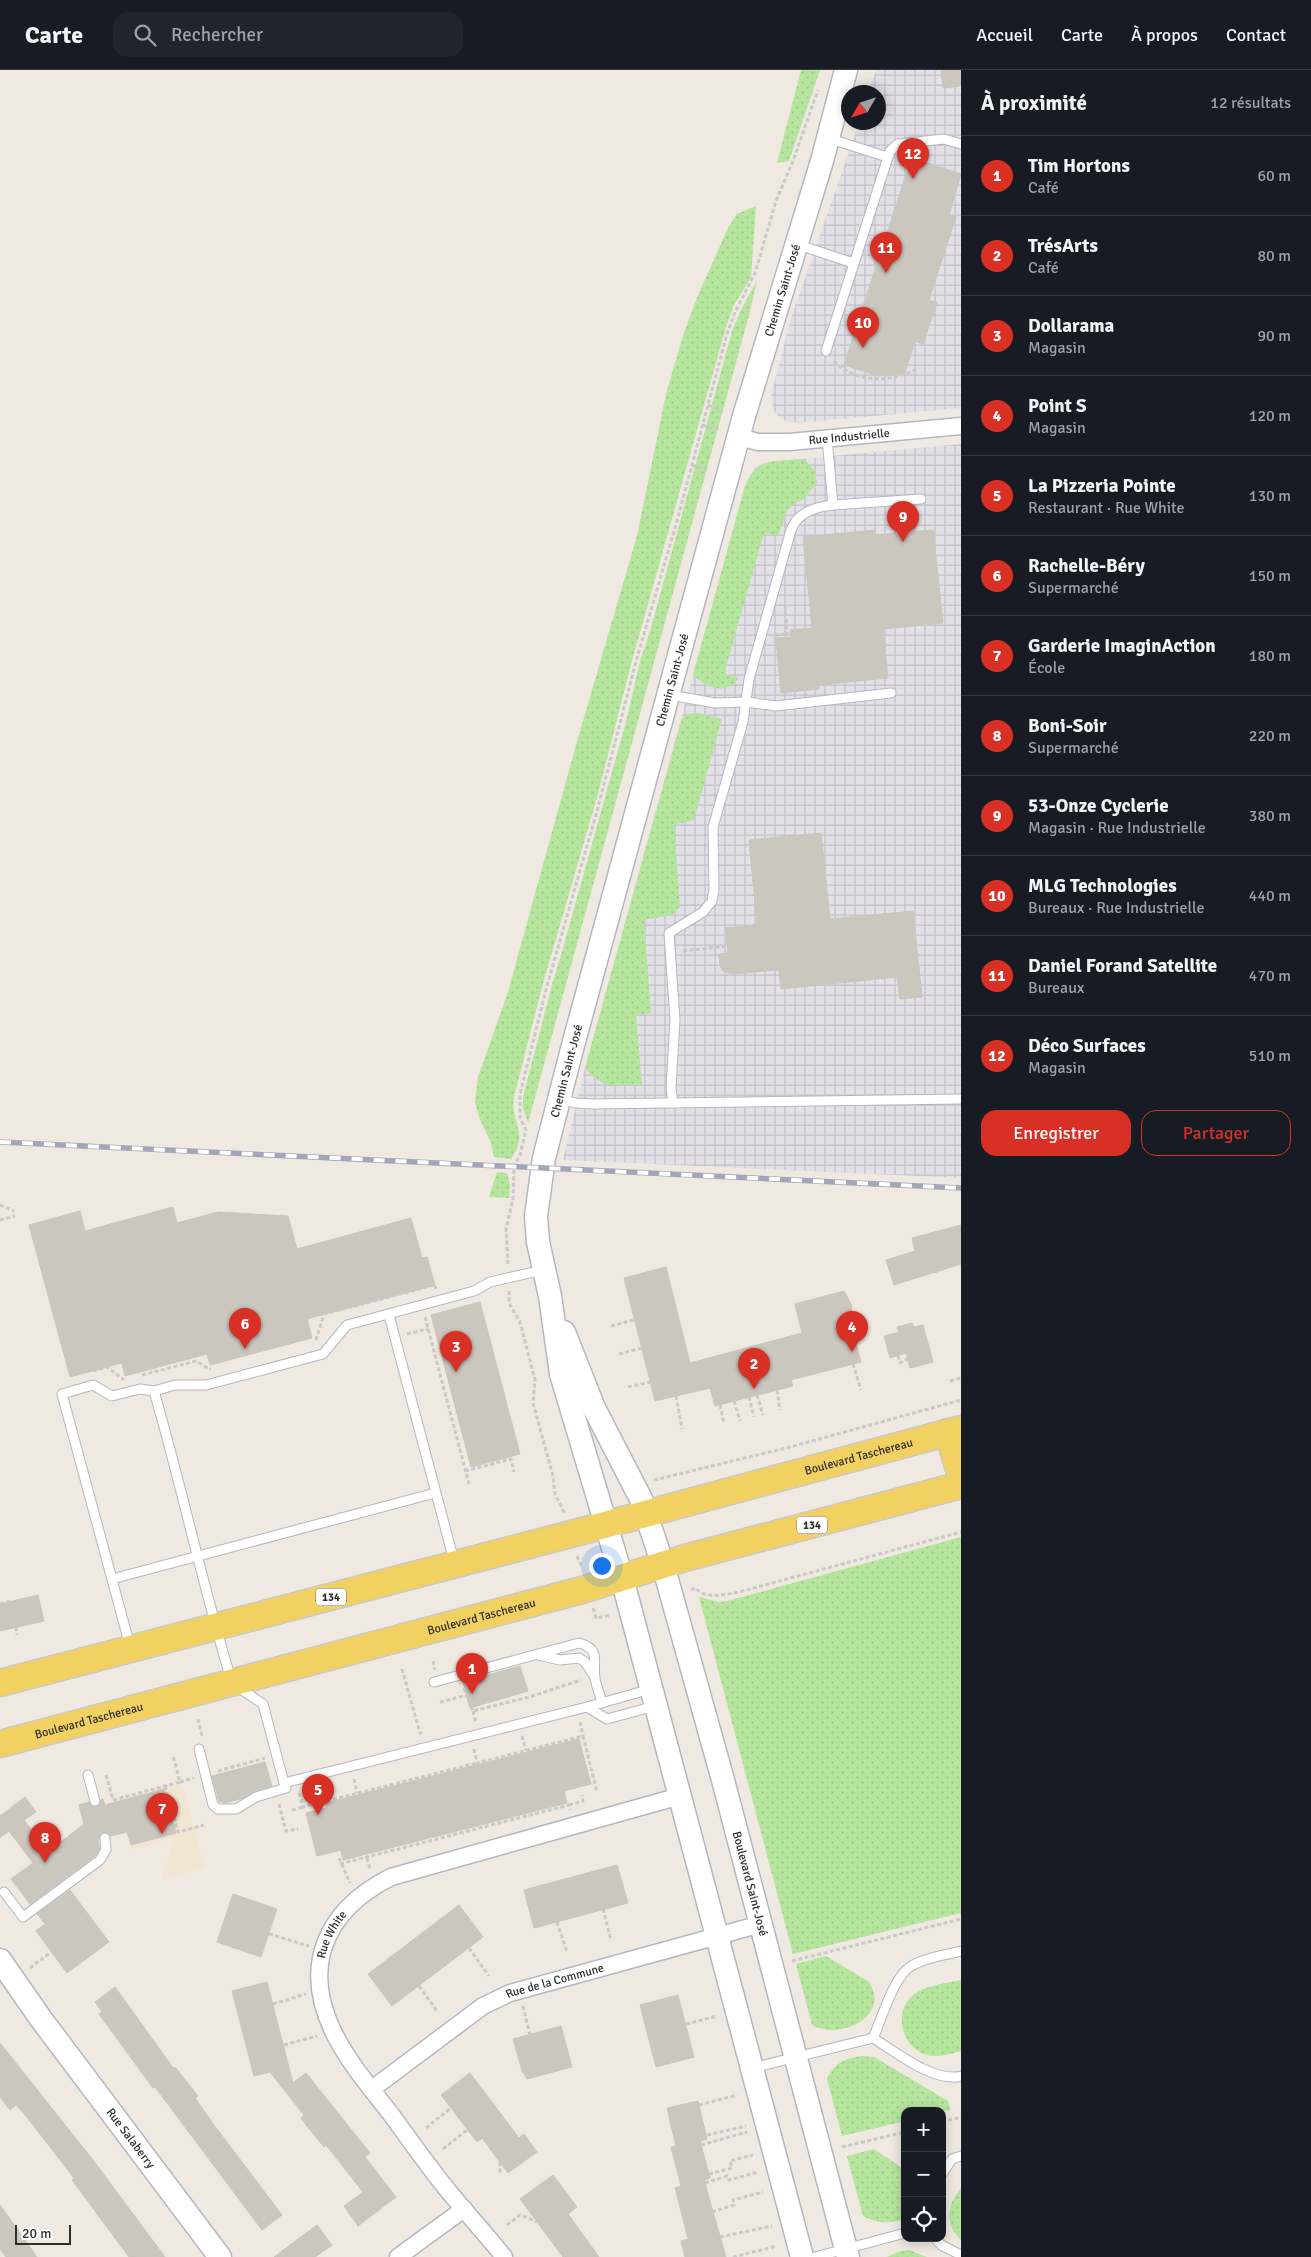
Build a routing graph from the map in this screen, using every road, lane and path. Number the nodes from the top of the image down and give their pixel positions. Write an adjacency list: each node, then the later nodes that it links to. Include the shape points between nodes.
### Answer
1 (846, 70): 3 (street, Chemin Saint-José)
2 (819, 84): 13 (path, via 776,201 755,273 730,324)
3 (828, 138): 5 (lane); 7 (street, Chemin Saint-José)
4 (961, 144): 5 (lane, via 944,139 898,144)
5 (887, 158): 8 (lane)
6 (912, 158): 11 (path)
7 (795, 244): 8 (lane); 16 (street, Chemin Saint-José)
8 (853, 263): 9 (lane)
9 (826, 351)
10 (839, 366): 11 (path)
11 (844, 368): 12 (path, via 873,380 905,376)
12 (916, 369)
13 (708, 405): 14 (path); 18 (path)
14 (723, 411)
15 (961, 426): 17 (street, Rue Industrielle)
16 (739, 437): 17 (street, Rue Industrielle, via 763,442); 27 (street, Chemin Saint-José)
17 (827, 438): 21 (lane)
18 (692, 465): 19 (path); 38 (path, via 520,1094 520,1118 526,1130 514,1166 513,1199 506,1229)
19 (707, 470)
20 (921, 499): 21 (lane)
21 (833, 505): 28 (lane, via 810,510 793,526 749,678)
22 (902, 526): 23 (path)
23 (903, 533)
24 (784, 606): 25 (path, via 789,634)
25 (775, 636)
26 (891, 694): 28 (lane, via 786,706)
27 (670, 695): 28 (lane, via 714,703); 31 (street, Chemin Saint-José)
28 (747, 702): 30 (lane, via 713,827 712,901 703,912 669,933)
29 (727, 946): 30 (path)
30 (670, 952): 33 (lane, via 674,1020)
31 (559, 1099): 33 (lane, via 583,1104); 40 (street, Chemin Saint-José, via 536,1204)
32 (961, 1099): 33 (lane)
33 (673, 1103)
34 (0, 1205): 35 (path)
35 (14, 1211)
36 (15, 1216): 37 (path)
37 (0, 1220)
38 (508, 1256)
39 (945, 1268): 41 (path)
40 (543, 1270): 44 (street, Chemin Saint-José); 46 (lane, via 490,1282 474,1291)
41 (934, 1272)
42 (435, 1285): 51 (path, via 324,1314 315,1341)
43 (509, 1293): 85 (path, via 509,1304 520,1322 535,1380 533,1403)
44 (550, 1296): 95 (street, Chemin Saint-José, via 589,1397); 96 (street, Chemin Saint-José, via 561,1374)
45 (425, 1314): 49 (path)
46 (389, 1315): 50 (lane); 69 (lane, via 347,1326 323,1354 206,1386 180,1384)
47 (634, 1320): 48 (path)
48 (611, 1326)
49 (428, 1329): 50 (path); 61 (path)
50 (395, 1337): 93 (lane)
51 (308, 1343)
52 (642, 1348): 53 (path)
53 (619, 1354)
54 (898, 1356): 55 (path, via 900,1363)
55 (908, 1358)
56 (854, 1364): 68 (path)
57 (218, 1367): 60 (path, via 209,1369 196,1360)
58 (89, 1372): 62 (path, via 107,1367 125,1380)
59 (447, 1374): 61 (path)
60 (141, 1376)
61 (441, 1376): 84 (path)
62 (133, 1378)
63 (961, 1378): 64 (path)
64 (950, 1381)
65 (650, 1382): 66 (path)
66 (628, 1387)
67 (777, 1390): 76 (path)
68 (861, 1390)
69 (154, 1391): 98 (lane); 102 (lane, via 140,1389 112,1396 93,1386 62,1394)
70 (757, 1395): 77 (path)
71 (676, 1396): 81 (path)
72 (748, 1397): 78 (path)
73 (961, 1400): 90 (path, via 790,1447)
74 (734, 1401): 79 (path)
75 (720, 1405): 80 (path)
76 (780, 1410)
77 (763, 1415)
78 (754, 1417)
79 (740, 1420)
80 (724, 1424)
81 (682, 1429)
82 (955, 1430): 89 (main road); 95 (main road, Boulevard Taschereau / 134)
83 (469, 1459): 84 (path)
84 (463, 1461): 87 (path)
85 (550, 1463): 86 (path); 94 (path, via 555,1494)
86 (543, 1465)
87 (465, 1471): 88 (path, via 511,1459); 91 (path)
88 (514, 1472)
89 (961, 1476)
90 (652, 1480)
91 (469, 1484)
92 (961, 1485): 100 (main road, Boulevard Taschereau / 134)
93 (435, 1492): 98 (lane); 99 (lane)
94 (565, 1511)
95 (646, 1512): 96 (main road, Boulevard Taschereau / 134); 100 (street, Boulevard Saint-José)
96 (606, 1523): 99 (main road, Boulevard Taschereau / 134); 101 (street)
97 (961, 1532): 103 (path, via 735,1593 707,1595)
98 (197, 1556): 102 (lane); 109 (lane)
99 (455, 1564): 109 (main road, Boulevard Taschereau / 134)
100 (662, 1565): 101 (main road, Boulevard Taschereau / 134); 168 (street, Boulevard Saint-José)
101 (622, 1578): 118 (main road, Boulevard Taschereau / 134); 120 (street)
102 (112, 1579): 111 (lane)
103 (695, 1588)
104 (12, 1601): 105 (path)
105 (0, 1604)
106 (609, 1615): 107 (path)
107 (596, 1618)
108 (16, 1627): 110 (path)
109 (215, 1627): 111 (main road, Boulevard Taschereau / 134); 118 (lane)
110 (17, 1634)
111 (130, 1649): 117 (main road, Boulevard Taschereau / 134)
112 (536, 1655): 114 (lane, via 556,1660 579,1658 585,1662); 114 (lane, via 572,1643 584,1644 596,1658); 115 (lane)
113 (402, 1669): 128 (path, via 420,1733)
114 (590, 1678): 122 (lane); 124 (path)
115 (434, 1682)
116 (463, 1682): 119 (path)
117 (0, 1683)
118 (232, 1684): 123 (lane, via 263,1704 284,1784); 131 (main road, Boulevard Taschereau / 134)
119 (466, 1695): 121 (path); 124 (path)
120 (654, 1698): 122 (lane); 123 (lane, via 606,1719); 147 (street)
121 (440, 1702)
122 (602, 1703): 123 (lane)
123 (587, 1707)
124 (473, 1711): 127 (path)
125 (198, 1720): 130 (path)
126 (580, 1723): 129 (path)
127 (476, 1724)
128 (427, 1731)
129 (584, 1736): 136 (path); 144 (path)
130 (202, 1738)
131 (0, 1744)
132 (473, 1747): 136 (path)
133 (199, 1749): 143 (lane, via 214,1805 218,1809 236,1809 256,1797)
134 (173, 1756): 141 (path)
135 (267, 1758): 137 (path)
136 (477, 1764): 150 (path)
137 (212, 1773)
138 (106, 1774): 142 (path, via 113,1800)
139 (88, 1775): 149 (lane)
140 (192, 1778): 141 (path)
141 (180, 1782): 142 (path)
142 (165, 1786): 156 (path, via 178,1832)
143 (286, 1788)
144 (597, 1792)
145 (299, 1793): 152 (path)
146 (582, 1795): 151 (path, via 583,1801)
147 (680, 1796): 170 (street); 197 (street, Rue White, via 403,1873 379,1884 343,1911 326,1938 320,1982 330,2026)
148 (277, 1799): 157 (path, via 286,1832)
149 (95, 1801)
150 (313, 1804): 152 (path); 154 (path)
151 (569, 1805): 155 (path); 160 (path)
152 (303, 1807): 153 (path)
153 (292, 1810)
154 (316, 1810)
155 (572, 1815)
156 (204, 1825)
157 (298, 1829)
158 (105, 1838): 164 (lane, via 106,1850 100,1860 23,1917)
159 (339, 1858): 161 (path)
160 (367, 1858): 161 (path); 162 (path)
161 (340, 1864): 163 (path)
162 (371, 1873)
163 (352, 1886)
164 (4, 1892)
165 (604, 1909): 171 (path)
166 (961, 1919): 178 (path)
167 (557, 1922): 176 (path)
168 (761, 1924): 170 (street, Rue de la Commune); 194 (street, Boulevard Saint-José)
169 (268, 1934): 172 (path)
170 (717, 1937): 195 (street); 197 (street, Rue de la Commune, via 522,1989 496,1999)
171 (611, 1940)
172 (310, 1947)
173 (469, 1948): 181 (path)
174 (961, 1951): 192 (lane, via 911,1965 895,1986)
175 (51, 1952): 179 (path)
176 (567, 1952)
177 (0, 1960): 188 (street, Rue Salaberry)
178 (792, 1961)
179 (29, 1968)
180 (0, 1976): 188 (street, Rue Salaberry)
181 (489, 1976)
182 (419, 1986): 186 (path)
183 (306, 1994): 184 (path)
184 (273, 2004)
185 (522, 2004): 190 (path)
186 (437, 2010)
187 (717, 2016): 189 (path)
188 (41, 2019): 232 (street, Rue Salaberry)
189 (686, 2024)
190 (530, 2035)
191 (319, 2036): 193 (path)
192 (872, 2038): 194 (lane); 196 (lane, via 924,2069 947,2078)
193 (284, 2045)
194 (796, 2056): 195 (lane); 230 (street, Boulevard Saint-José)
195 (752, 2068): 236 (street)
196 (961, 2076)
197 (372, 2089): 221 (street, Rue White)
198 (737, 2095): 199 (path)
199 (699, 2105)
200 (451, 2108): 204 (path)
201 (961, 2117): 202 (path)
202 (946, 2121)
203 (746, 2126): 208 (path)
204 (426, 2128)
205 (468, 2130): 211 (path)
206 (747, 2132): 209 (path)
207 (901, 2133): 210 (path)
208 (706, 2136)
209 (701, 2145)
210 (842, 2147)
211 (443, 2149)
212 (754, 2155): 218 (path, via 730,2161 732,2168)
213 (961, 2156): 215 (lane, via 952,2159)
214 (500, 2162): 217 (path)
215 (946, 2168)
216 (758, 2172): 219 (path)
217 (500, 2174)
218 (709, 2174)
219 (704, 2183)
220 (763, 2192): 222 (path, via 733,2200 734,2205)
221 (464, 2210): 233 (street); 234 (street, Rue White)
222 (712, 2212)
223 (538, 2222): 224 (path, via 520,2216)
224 (507, 2225)
225 (772, 2226): 227 (path)
226 (901, 2234): 230 (lane)
227 (720, 2237)
228 (938, 2242): 231 (lane)
229 (777, 2246): 235 (path)
230 (847, 2253): 237 (lane)
231 (961, 2255)
232 (220, 2257)
233 (398, 2257)
234 (504, 2257)
235 (733, 2257)
236 (802, 2257)
237 (815, 2257)

